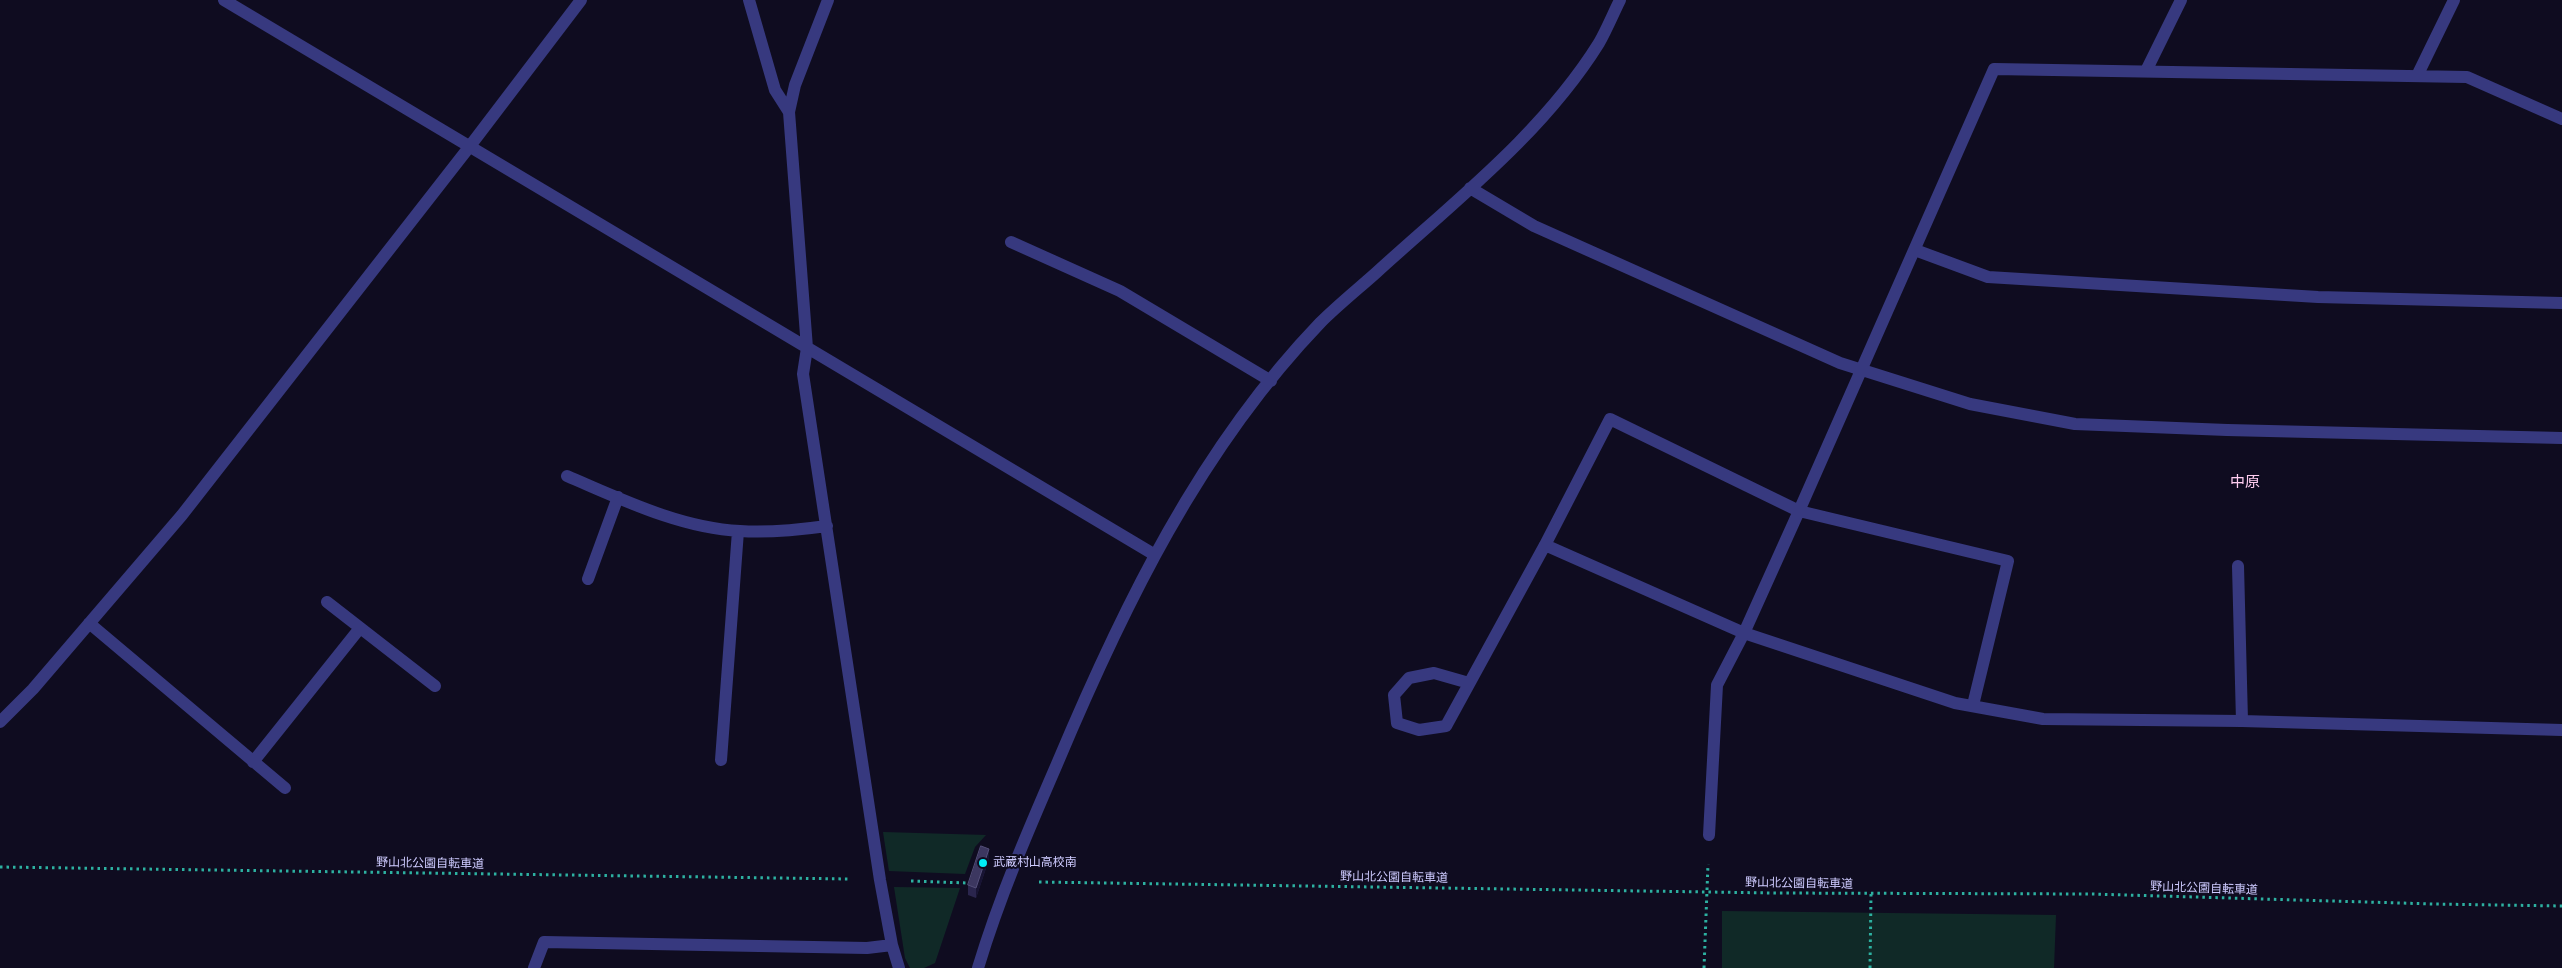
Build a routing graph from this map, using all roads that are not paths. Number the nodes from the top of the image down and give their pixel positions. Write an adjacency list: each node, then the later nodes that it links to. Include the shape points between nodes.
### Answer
1 (224, 0): 12 (street)
2 (581, 0): 12 (street)
3 (749, 0): 10 (street, via 775,90)
4 (828, 0): 10 (street, via 795,85)
5 (1620, 0): 13 (street, via 1600,41 1568,87 1536,125)
6 (2181, 0): 8 (street)
7 (2454, 0): 9 (street)
8 (2146, 71): 9 (street); 15 (street, via 1994,69)
9 (2417, 76): 11 (street, via 2466,77)
10 (789, 112): 17 (street)
11 (2562, 119)
12 (470, 146): 17 (street); 31 (street, via 182,515)
13 (1470, 188): 18 (street, via 1534,226); 19 (street, via 1320,323)
14 (1011, 242): 19 (street, via 1120,291)
15 (1915, 250): 16 (street, via 1988,277 2318,297); 18 (street)
16 (2562, 303)
17 (807, 348): 24 (street, via 803,374); 27 (street)
18 (1862, 370): 20 (street, via 1970,404 2076,424); 23 (street)
19 (1271, 381): 27 (street, via 1227,438)
20 (2562, 438)
21 (567, 476): 22 (street)
22 (618, 497): 25 (street, via 694,523); 29 (street)
23 (1799, 511): 26 (street, via 1610,419); 33 (street); 36 (street, via 2008,561)
24 (827, 526): 25 (street, via 788,532); 44 (street)
25 (738, 531): 40 (street)
26 (1545, 545): 33 (street); 34 (street)
27 (1155, 555): 47 (street, via 1088,690 1009,876)
28 (2238, 566): 37 (street)
29 (588, 579)
30 (327, 602): 32 (street)
31 (89, 623): 38 (street); 41 (street)
32 (360, 628): 35 (street); 41 (street)
33 (1744, 633): 36 (street, via 1955,702); 43 (street, via 1717,685)
34 (1469, 683): 34 (street, via 1446,726 1419,730 1397,723 1394,694 1409,678 1434,673)
35 (435, 686)
36 (1973, 705): 37 (street, via 2043,719)
37 (2242, 721): 39 (street)
38 (0, 722)
39 (2562, 730)
40 (721, 760)
41 (253, 762): 42 (street)
42 (285, 788)
43 (1709, 835)
44 (892, 945): 45 (street, via 867,948 544,942); 46 (street)
45 (534, 968)
46 (899, 968)
47 (978, 968)

